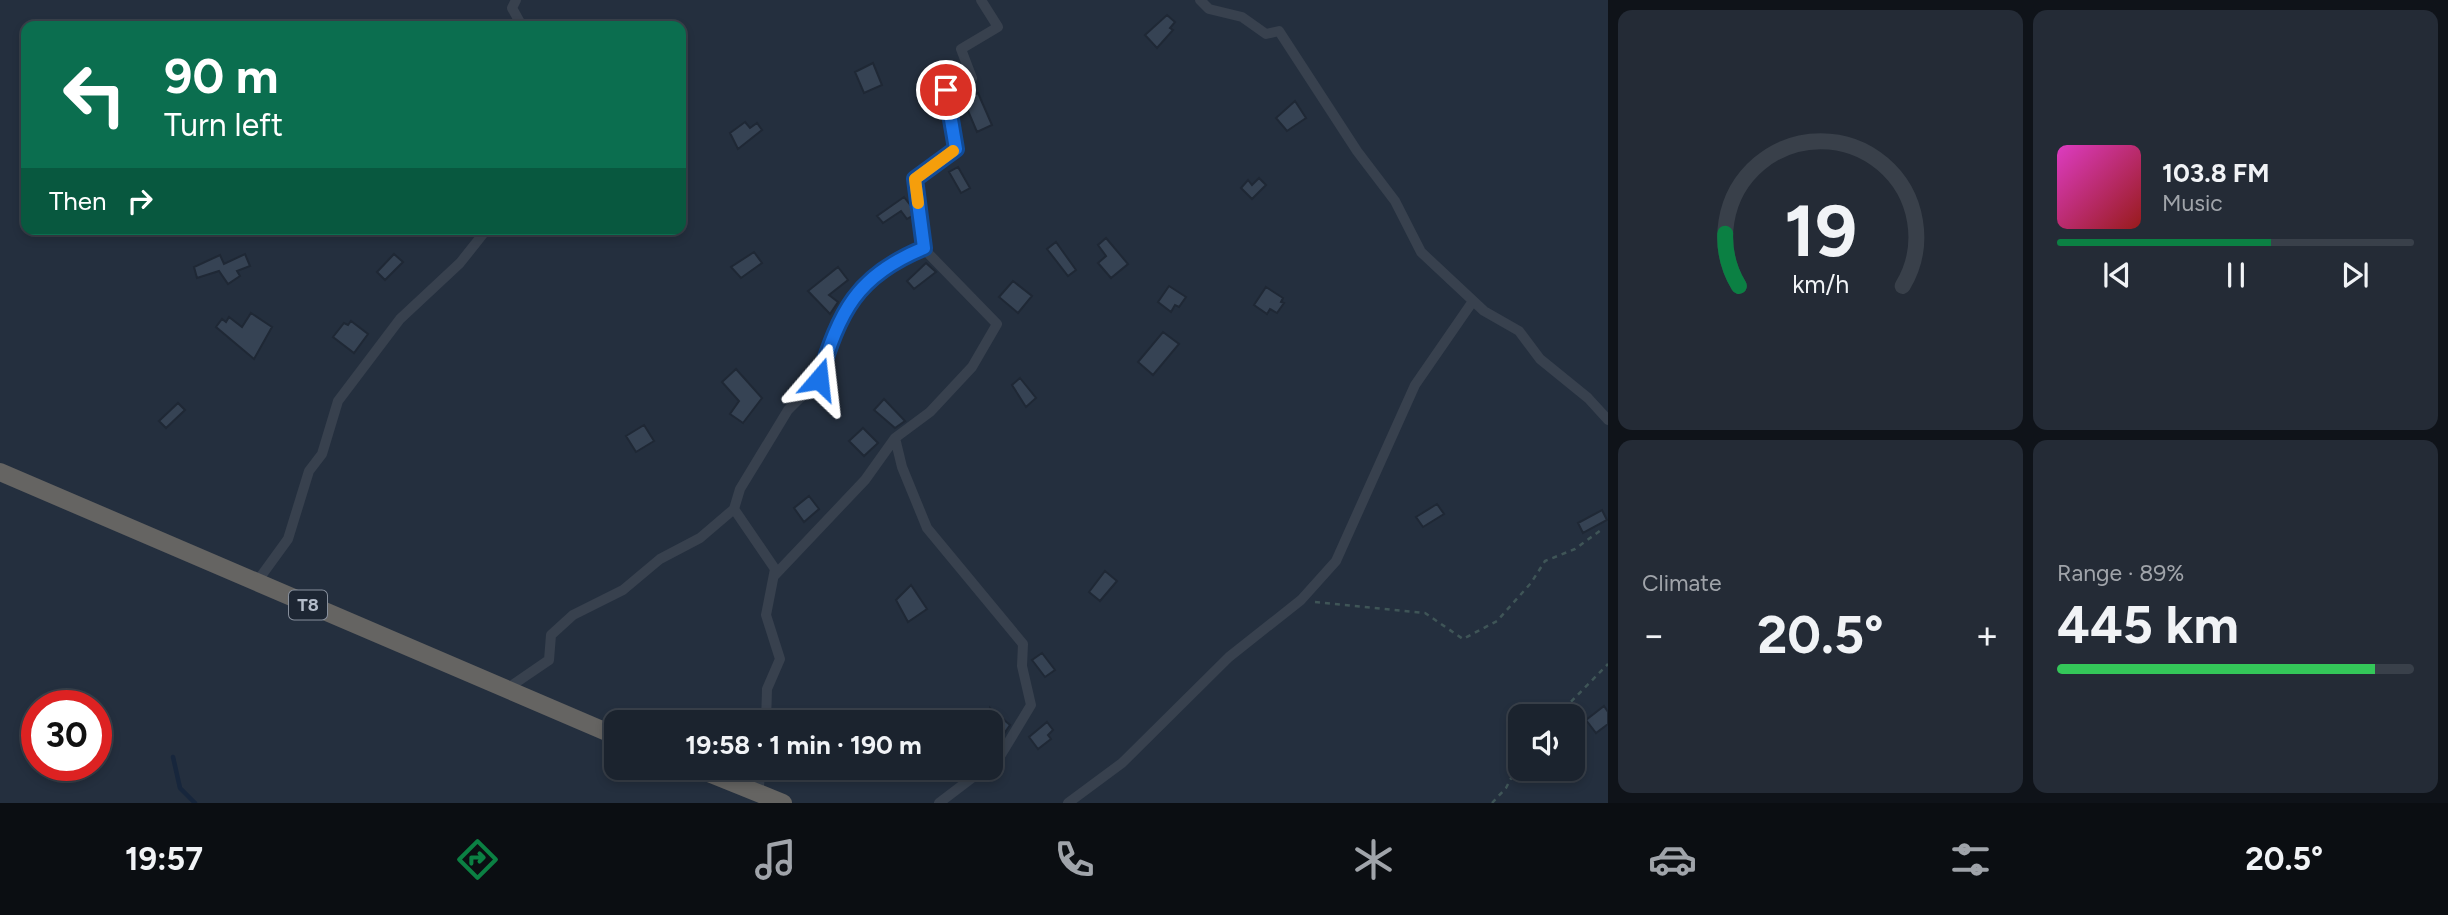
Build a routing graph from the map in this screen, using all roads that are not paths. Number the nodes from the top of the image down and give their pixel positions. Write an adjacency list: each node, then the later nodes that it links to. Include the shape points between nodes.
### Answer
1 (516, 0): 4 (street, via 512,8)
2 (981, 0): 6 (street, via 998,27 961,49 972,78 946,90 956,149 915,179)
3 (1200, 0): 7 (street, via 1209,9 1242,17 1266,34 1279,31 1395,201 1422,252)
4 (520, 21)
5 (482, 235): 13 (street, via 460,263 400,319 338,401 288,539)
6 (924, 248): 9 (street, via 997,324 972,367 930,412); 11 (street, via 894,261 851,298 832,336 819,379 788,410 740,489)
7 (1473, 301): 8 (street, via 1519,331 1540,359); 24 (street, via 1415,385 1336,561 1301,600 1229,657 1122,763)
8 (1608, 420)
9 (895, 438): 12 (street, via 865,480); 17 (street, via 927,528 1023,644 1022,666 1031,705)
10 (0, 472): 13 (highway, T8)
11 (734, 509): 12 (street, via 775,569); 14 (street, via 623,590 573,615 551,635 549,660)
12 (774, 576): 15 (street, via 766,615 780,659 767,689)
13 (256, 583): 14 (highway, T8)
14 (505, 690): 16 (highway, T8)
15 (766, 710)
16 (604, 731)
17 (1003, 751)
18 (725, 780): 21 (highway)
19 (760, 780): 21 (street)
20 (969, 780): 23 (street)
21 (758, 794): 22 (highway)
22 (783, 803)
23 (939, 803)
24 (1068, 803)

